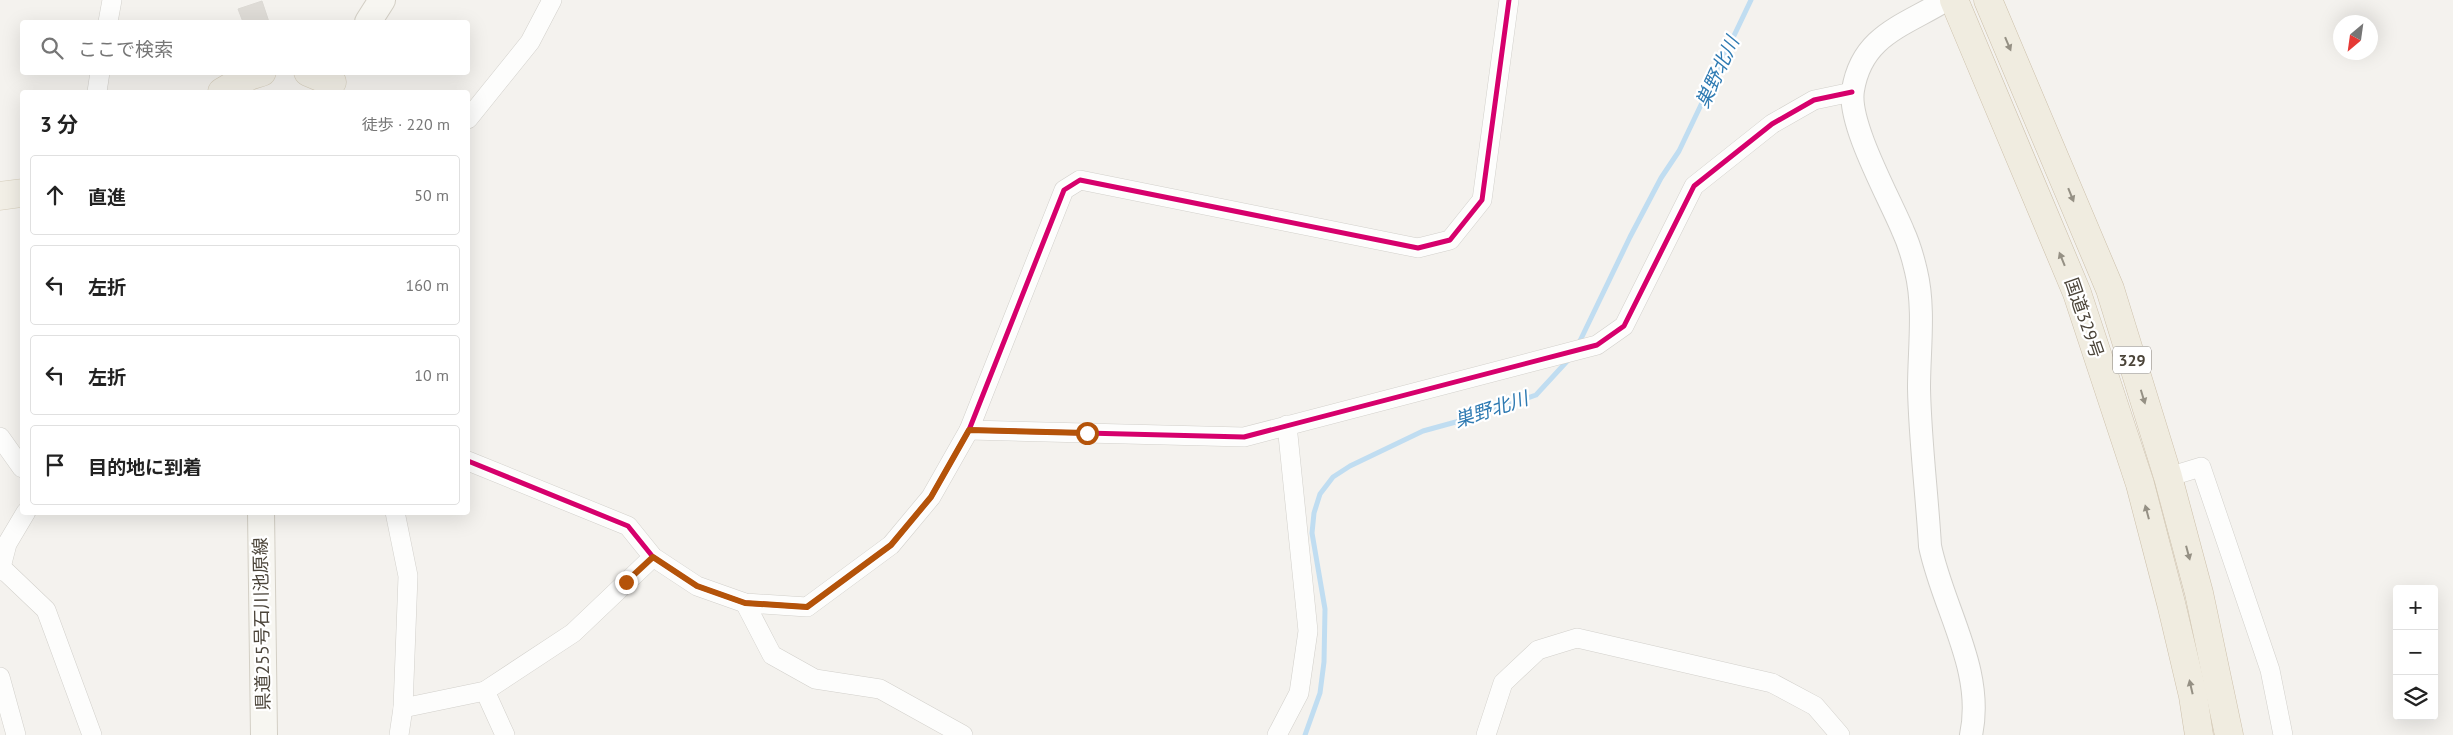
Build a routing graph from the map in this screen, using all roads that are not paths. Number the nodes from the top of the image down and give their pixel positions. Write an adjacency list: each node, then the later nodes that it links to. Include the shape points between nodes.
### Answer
1 (112, 0): 8 (street)
2 (382, 0): 9 (main road)
3 (552, 0): 15 (street, via 530,42)
4 (1509, 0): 19 (street, via 1482,200 1450,240 1418,248 1080,180 1064,190)
5 (1946, 0): 14 (street, via 1880,38 1860,64)
6 (1954, 0): 43 (highway, 国道329号 / 329, one-way to 6, via 2172,603 2140,484 2080,302)
7 (1988, 0): 23 (highway, 国道329号 / 329, one-way to 23, via 2110,289)
8 (108, 20)
9 (369, 20)
10 (100, 75): 12 (street)
11 (252, 75): 13 (main road)
12 (97, 90)
13 (225, 90)
14 (1852, 92): 18 (street, via 1814,100 1772,124 1694,186 1624,326 1597,345); 42 (street, via 1864,141 1904,234 1916,273 1921,323 1919,388 1930,546 1935,571 1974,689)
15 (470, 117)
16 (20, 193): 17 (main road)
17 (0, 196)
18 (1288, 425): 19 (street, via 1244,437); 39 (street, via 1308,631 1300,693)
19 (969, 430): 29 (street, via 931,497 891,545 807,607)
20 (0, 437): 22 (street)
21 (470, 462): 27 (street, via 628,526)
22 (20, 465)
23 (2168, 477): 44 (highway, 国道329号 / 329, one-way to 44, via 2199,592); 45 (street, via 2201,467 2270,670)
24 (24, 515): 28 (street, via 7,544)
25 (261, 515): 35 (main road, 県道255号石川池原線)
26 (396, 515): 32 (street, via 408,576)
27 (653, 557): 29 (street, via 697,586); 31 (street, via 573,633)
28 (1, 570): 34 (street, via 46,610)
29 (745, 603): 38 (street, via 772,655 815,679 880,689)
30 (0, 677): 33 (street)
31 (484, 691): 32 (street); 37 (street)
32 (403, 708): 36 (street)
33 (16, 735)
34 (92, 735)
35 (264, 735)
36 (399, 735)
37 (505, 735)
38 (963, 735)
39 (1277, 735)
40 (1486, 735): 41 (street, via 1503,683 1538,650 1577,638 1772,683 1815,706)
41 (1840, 735)
42 (1971, 735)
43 (2199, 735)
44 (2229, 735)
45 (2283, 735)

